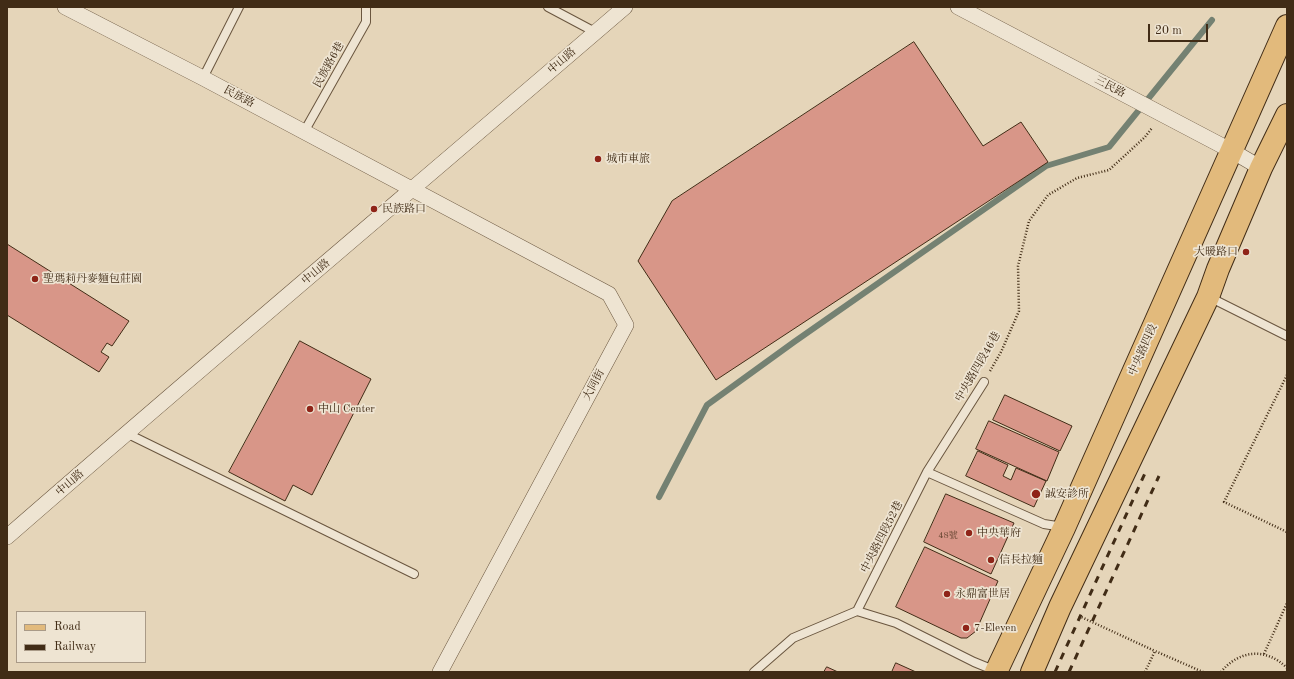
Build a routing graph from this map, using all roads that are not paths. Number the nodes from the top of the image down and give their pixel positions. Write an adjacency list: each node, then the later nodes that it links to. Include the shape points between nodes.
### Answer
1 (65, 7): 9 (street, 民族路)
2 (239, 7): 9 (lane)
3 (366, 7): 11 (lane, 民族路6巷, via 366,22)
4 (548, 7): 8 (lane)
5 (625, 7): 8 (street, 中山路)
6 (958, 7): 12 (street, 三民路)
7 (1287, 26): 12 (main road, 中央路四段)
8 (595, 32): 14 (street, 中山路)
9 (203, 78): 11 (street, 民族路)
10 (1287, 116): 13 (main road)
11 (304, 132): 14 (street, 民族路)
12 (1232, 150): 13 (street, 三民路); 20 (main road, 中央路四段)
13 (1261, 168): 15 (main road)
14 (412, 190): 18 (street, 中山路); 24 (street, 大同街, via 609,294 626,325)
15 (1208, 297): 16 (lane); 27 (main road, via 1060,607)
16 (1287, 336)
17 (984, 382): 19 (lane, 中央路四段46巷)
18 (126, 433): 21 (street, 中山路); 22 (lane)
19 (927, 472): 20 (lane, via 1044,524); 23 (lane, 中央路四段52巷)
20 (1064, 528): 26 (main road, 中央路四段)
21 (7, 537)
22 (414, 574)
23 (857, 611): 25 (lane, via 793,638); 26 (lane, via 896,623)
24 (440, 672)
25 (754, 672)
26 (997, 672)
27 (1032, 672)

